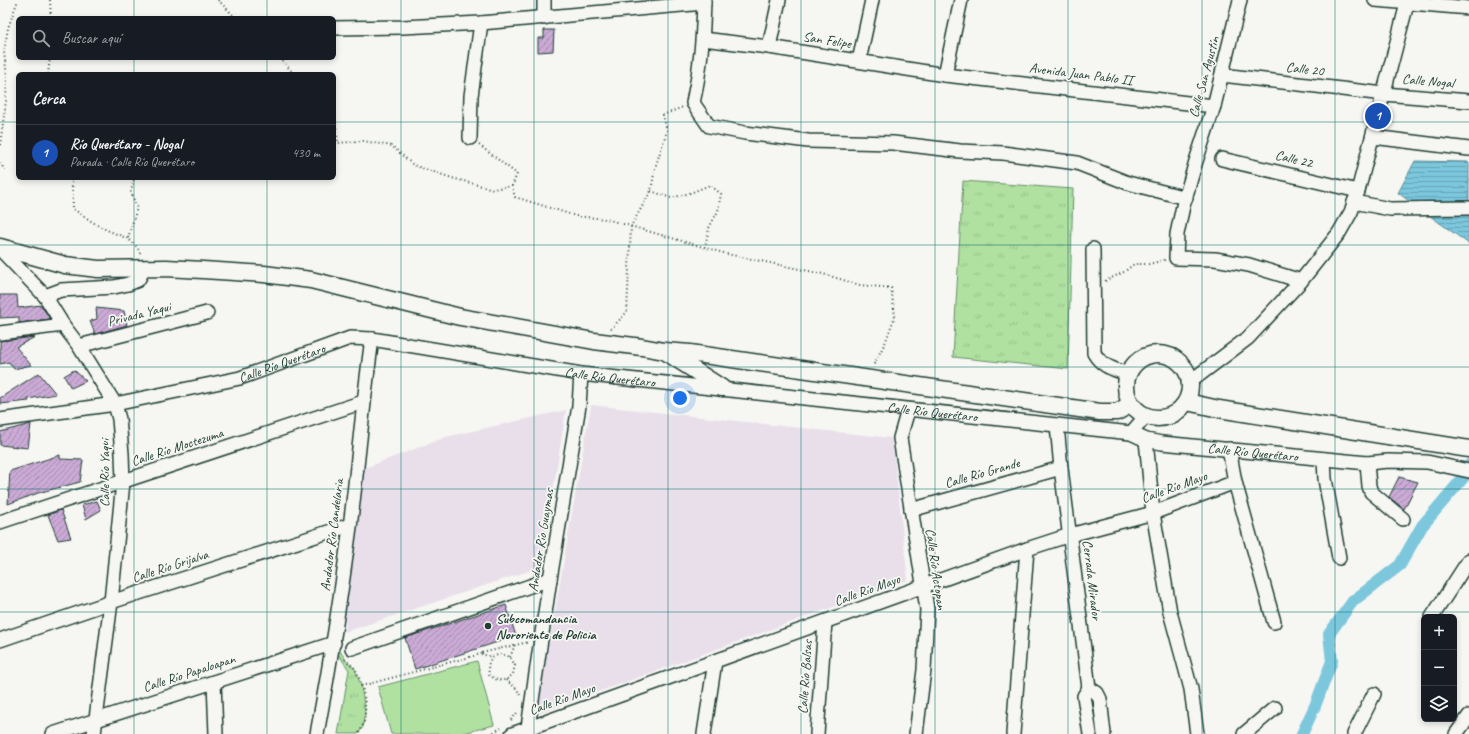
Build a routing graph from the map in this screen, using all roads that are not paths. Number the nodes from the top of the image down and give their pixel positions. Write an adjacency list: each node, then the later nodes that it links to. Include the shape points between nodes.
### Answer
1 (544, 0): 10 (street)
2 (779, 0): 14 (street)
3 (872, 0): 15 (street)
4 (961, 0): 16 (street)
5 (1240, 0): 17 (street, Calle San Agustín)
6 (1375, 0): 8 (street)
7 (704, 1): 10 (street); 13 (street)
8 (1407, 1): 9 (street); 18 (street)
9 (1469, 8)
10 (544, 18): 11 (street)
11 (481, 23): 12 (street); 22 (street, via 472,96)
12 (336, 28)
13 (703, 39): 14 (street, San Felipe); 26 (street, via 693,103 709,126 808,141 899,144 1003,153 1077,163 1128,183)
14 (769, 47): 15 (street, San Felipe)
15 (859, 61): 16 (street, San Felipe)
16 (945, 75): 20 (street, Avenida Juan Pablo II)
17 (1222, 75): 18 (street, Calle 20); 20 (street, Calle San Agustín)
18 (1384, 94): 19 (street, Calle Nogal); 21 (street)
19 (1469, 101)
20 (1214, 106): 26 (street, Calle San Agustín)
21 (1373, 137): 23 (street); 25 (street)
22 (470, 138)
23 (1469, 149)
24 (1222, 159): 25 (street, Calle 22)
25 (1356, 197): 27 (street, Calle 22, via 1390,209); 31 (street, via 1340,233)
26 (1186, 198): 31 (street, Calle San Agustín, via 1177,234 1176,258 1215,259 1249,264)
27 (1469, 208)
28 (0, 248): 30 (main road, Calle Río Querétaro, via 65,265 98,269); 32 (street, Calle Río Yaqui)
29 (1093, 249): 40 (street, via 1094,353 1099,361)
30 (144, 269): 32 (street, via 138,280 128,284 61,290); 38 (main road, Calle Río Querétaro, via 264,274 311,280 460,317)
31 (1301, 281): 41 (street, via 1248,338)
32 (45, 296): 34 (street, Calle Río Yaqui)
33 (207, 314): 37 (street, Privada Yaqui)
34 (63, 325): 35 (street); 37 (street, Calle Río Yaqui)
35 (0, 333)
36 (372, 339): 39 (street, Calle Río Querétaro); 43 (street, Andador Río Candelaria); 45 (street, Calle Río Querétaro, via 350,338 240,378)
37 (79, 346): 45 (street, Calle Río Yaqui)
38 (664, 351): 42 (main road); 46 (main road, Calle Río Querétaro, via 1100,412 1117,412)
39 (581, 374): 42 (street, Calle Río Querétaro); 70 (street, Andador Río Guaymas, via 579,406)
40 (1127, 374): 41 (main road, via 1139,359 1157,353 1175,358 1188,372); 46 (main road, via 1126,395)
41 (1191, 381): 44 (main road)
42 (722, 388): 47 (street, Calle Río Querétaro)
43 (363, 402): 59 (street, Calle Río Moctezuma); 65 (street, Andador Río Candelaria)
44 (1187, 402): 48 (main road, via 1173,414 1155,418); 54 (main road)
45 (115, 404): 49 (street, Calle Río Querétaro); 59 (street, Calle Río Yaqui)
46 (1131, 404): 48 (main road)
47 (908, 410): 50 (street, Calle Río Querétaro); 61 (street, Calle Río Actopan, via 900,438)
48 (1146, 416): 51 (street)
49 (0, 420)
50 (1057, 425): 51 (street, Calle Río Querétaro); 57 (street, Cerrada Mirador)
51 (1131, 433): 52 (street, Calle Río Querétaro)
52 (1146, 440): 53 (street, Calle Río Querétaro); 62 (street)
53 (1229, 449): 55 (street, Calle Río Querétaro); 60 (street)
54 (1469, 449)
55 (1324, 459): 56 (street, Calle Río Querétaro); 68 (street, via 1325,479)
56 (1367, 463): 58 (street, Calle Río Querétaro, via 1426,462); 63 (street, via 1372,492)
57 (1061, 468): 61 (street, Calle Río Grande); 66 (street, Cerrada Mirador)
58 (1469, 471)
59 (123, 482): 64 (street, Calle Río Moctezuma); 72 (street, Calle Río Yaqui)
60 (1235, 482): 62 (street, Calle Río Mayo); 75 (street)
61 (911, 510): 71 (street, Calle Río Actopan)
62 (1152, 513): 66 (street, Calle Río Mayo); 98 (street, via 1170,612 1191,688)
63 (1403, 519)
64 (0, 522)
65 (350, 526): 72 (street, Calle Río Grijalva); 77 (street, Andador Río Candelaria)
66 (1070, 535): 67 (street, Calle Río Mayo); 81 (street, Cerrada Mirador)
67 (1027, 549): 71 (street, Calle Río Mayo); 95 (street)
68 (1340, 558)
69 (1469, 560): 73 (street)
70 (550, 579): 78 (street); 87 (street, Andador Río Guaymas)
71 (924, 587): 74 (street, Calle Río Mayo); 94 (street, Calle Río Actopan, via 927,609 924,670)
72 (111, 602): 76 (street, Calle Río Grijalva); 85 (street, Calle Río Yaqui)
73 (1434, 614)
74 (825, 622): 79 (street, Calle Río Mayo); 93 (street, Calle Río Balsas)
75 (1274, 622)
76 (0, 640)
77 (334, 643): 80 (street, Calle Río Papaloapan); 91 (street, Andador Río Candelaria)
78 (352, 648)
79 (715, 661): 87 (street, Calle Río Mayo); 92 (street)
80 (214, 682): 85 (street, Calle Río Papaloapan); 90 (street)
81 (1089, 688): 96 (street, via 1084,696); 97 (street, via 1097,693 1100,699)
82 (1374, 694): 100 (street)
83 (1275, 708): 99 (street)
84 (1469, 716): 101 (street)
85 (96, 720): 88 (street, Calle Río Papaloapan); 89 (street, Calle Río Yaqui)
86 (511, 728): 87 (street, Calle Río Mayo)
87 (527, 731)
88 (53, 734)
89 (94, 734)
90 (216, 734)
91 (317, 734)
92 (704, 734)
93 (817, 734)
94 (916, 734)
95 (1013, 734)
96 (1090, 734)
97 (1104, 734)
98 (1197, 734)
99 (1244, 734)
100 (1354, 734)
101 (1456, 734)

